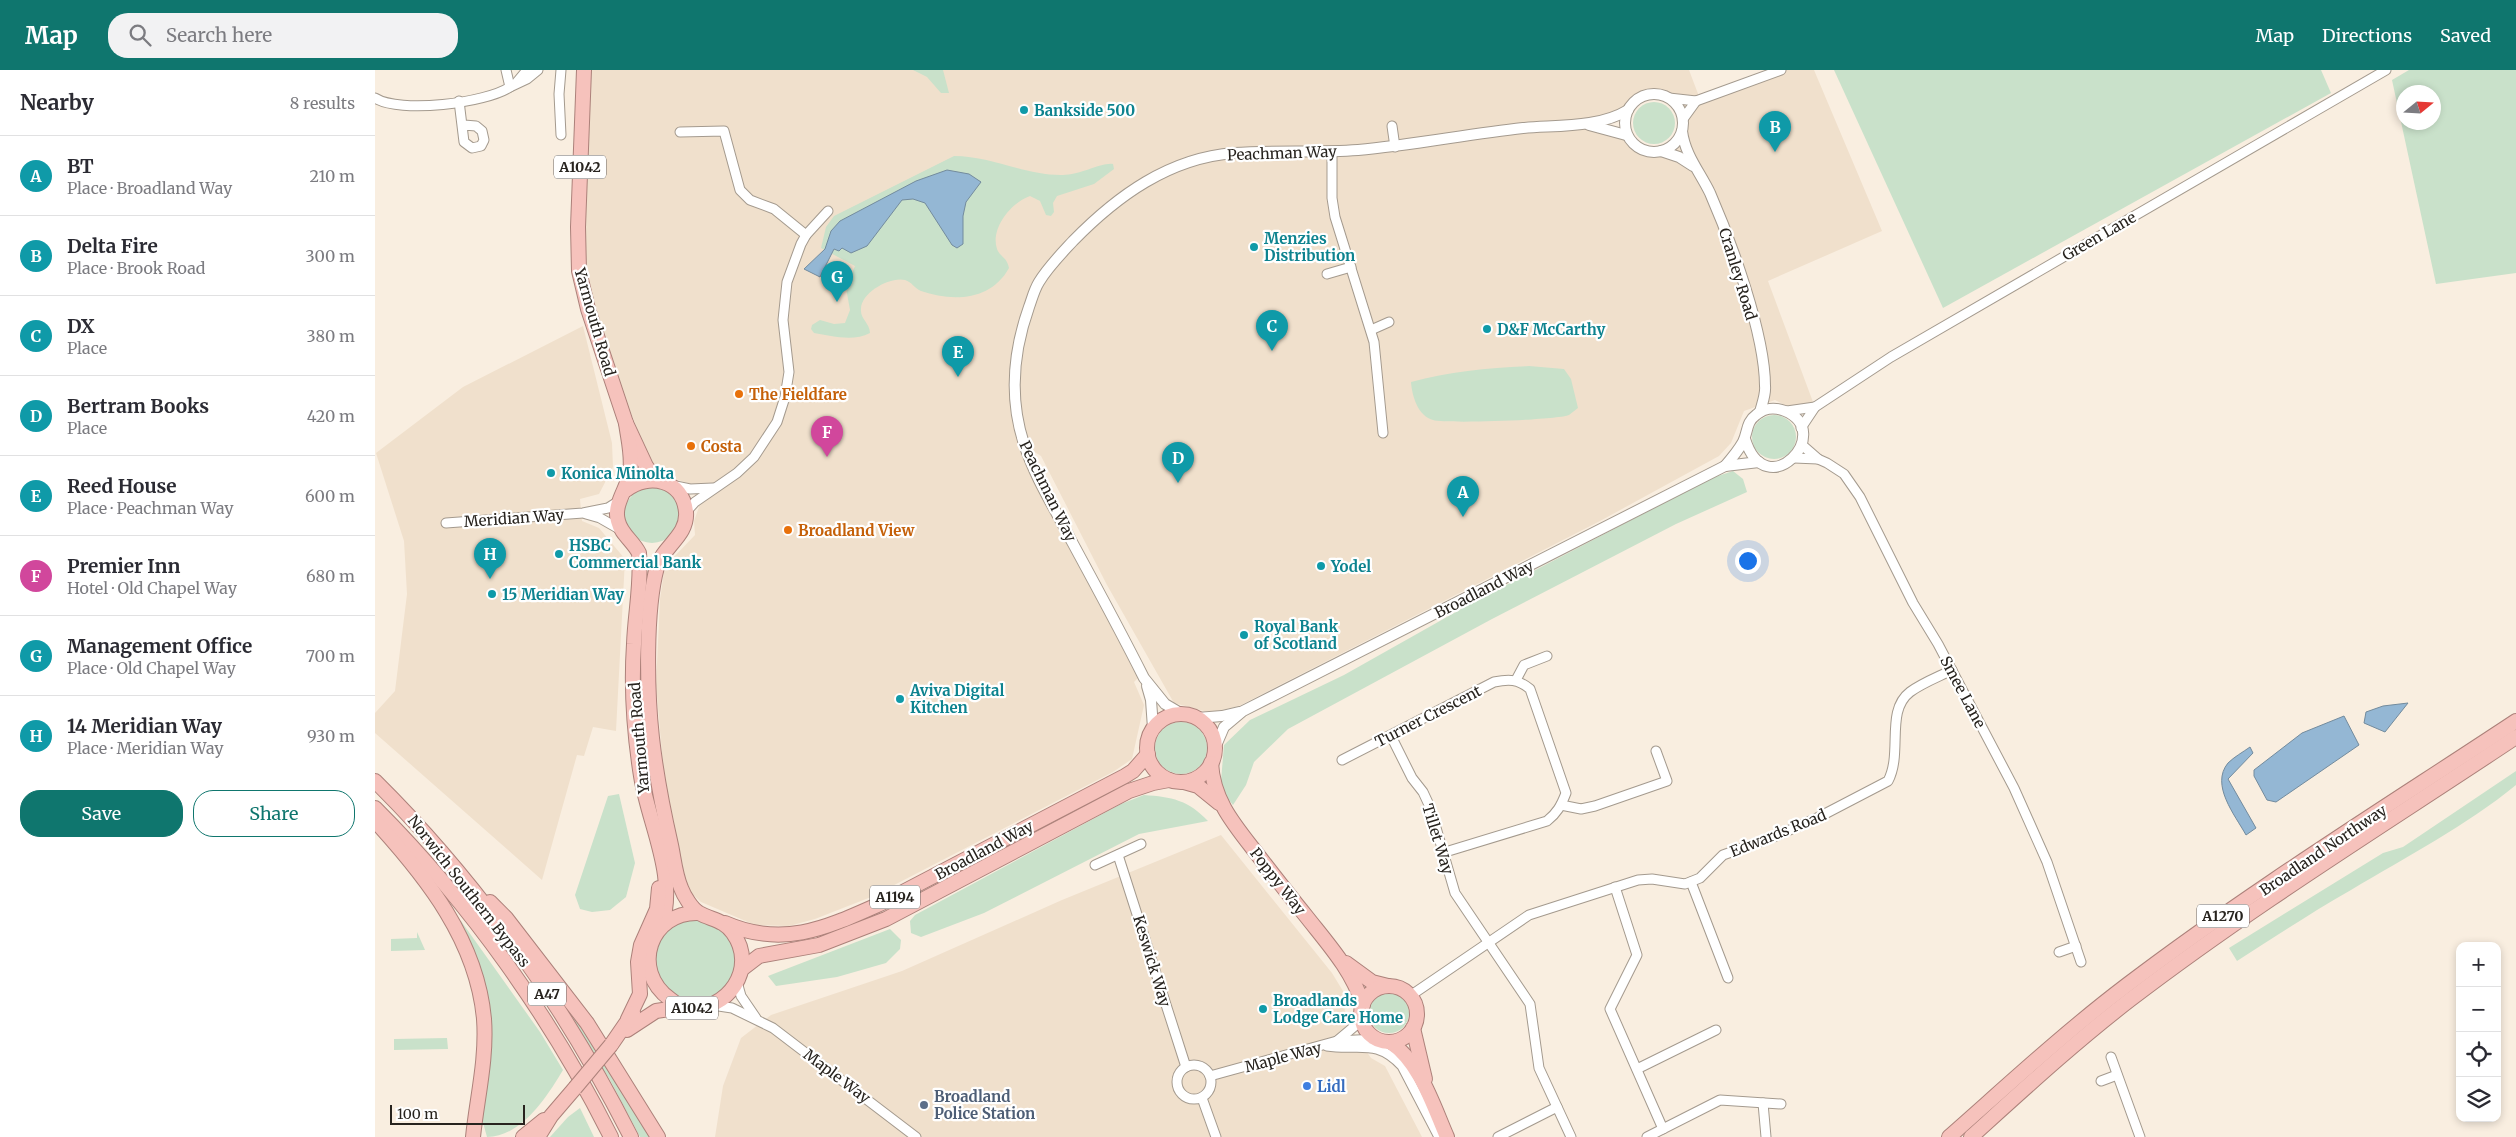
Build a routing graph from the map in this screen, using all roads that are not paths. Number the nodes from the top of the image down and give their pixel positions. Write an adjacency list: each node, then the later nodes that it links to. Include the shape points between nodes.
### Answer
1 (506, 70): 8 (street)
2 (527, 70): 8 (street)
3 (538, 70): 8 (street, via 527,80)
4 (561, 70): 20 (street)
5 (584, 70): 36 (highway, Yarmouth Road / A1042, via 577,262 588,309)
6 (1781, 70): 11 (street)
7 (2386, 70): 33 (street, Green Lane, via 1900,352)
8 (514, 84): 12 (street, via 501,93)
9 (375, 98): 12 (street, via 384,104 414,107)
10 (1669, 98): 11 (street); 13 (street, Peachman Way, via 1653,94 1642,96); 14 (street)
11 (1696, 100): 14 (street)
12 (459, 101): 16 (street)
13 (1628, 110): 15 (street, Peachman Way, via 1614,118); 21 (street)
14 (1683, 119): 19 (street)
15 (1581, 123): 21 (street, Peachman Way); 22 (street, Peachman Way, via 1521,128)
16 (464, 124)
17 (1392, 126): 22 (street)
18 (680, 132): 27 (street, via 724,131 740,190 750,200 774,209)
19 (1682, 132): 23 (street, via 1677,141); 25 (street, Cranley Road)
20 (561, 135)
21 (1626, 135): 23 (street, Peachman Way, via 1642,149)
22 (1395, 147): 24 (street, Peachman Way)
23 (1661, 151): 25 (street, Cranley Road)
24 (1332, 152): 28 (street, via 1335,217); 57 (street, Peachman Way, via 1250,152 1211,156 1150,178 1113,204 1060,254 1037,284 1017,345 1013,375 1016,411 1024,445 1050,501)
25 (1694, 167): 32 (street, Cranley Road, via 1710,194 1733,255 1758,341)
26 (828, 210): 27 (street)
27 (806, 235): 47 (street, via 793,262 785,294 783,320 789,372 777,422 754,457 737,473)
28 (1351, 266): 29 (street); 31 (street)
29 (1327, 274)
30 (1389, 322): 31 (street)
31 (1371, 330): 38 (street, via 1377,357)
32 (1766, 388): 34 (street, Cranley Road); 35 (street, Cranley Road)
33 (1815, 407): 34 (street, Green Lane); 37 (street, Green Lane)
34 (1783, 410): 35 (street); 37 (street, via 1794,417)
35 (1760, 412): 39 (street, Broadland Way, via 1747,426)
36 (626, 423): 45 (highway, Yarmouth Road / A1042); 48 (highway, Yarmouth Road / A1042, via 631,471)
37 (1801, 428): 40 (street)
38 (1383, 434)
39 (1745, 439): 43 (street, via 1749,452); 44 (street, Broadland Way)
40 (1802, 445): 41 (street); 42 (street, Smee Lane)
41 (1794, 458): 42 (street, Smee Lane); 43 (street, Broadland Way, via 1779,466)
42 (1818, 459): 56 (street, Smee Lane, via 1843,474 1860,497 1913,603)
43 (1759, 462): 44 (street, Broadland Way)
44 (1725, 466): 59 (street, Broadland Way)
45 (655, 479): 46 (highway); 48 (highway, via 640,482)
46 (669, 485): 47 (street); 49 (highway, via 679,494)
47 (713, 488): 49 (street)
48 (623, 495): 50 (street, Meridian Way, via 608,508); 52 (highway, Yarmouth Road, via 617,520)
49 (686, 512): 54 (highway, Yarmouth Road, via 681,533)
50 (583, 513): 51 (street, Meridian Way); 52 (street, Meridian Way)
51 (445, 522)
52 (621, 530): 53 (highway)
53 (635, 545): 54 (highway, via 653,550); 75 (highway, Yarmouth Road / A1042, via 639,553 639,568 633,667 634,718)
54 (670, 546): 86 (highway, Yarmouth Road, via 657,568 652,605 649,671 652,735 677,877 686,898)
55 (1547, 656): 58 (street, via 1524,665)
56 (1952, 670): 84 (street, Edwards Road, via 1910,692 1902,700 1896,713 1896,763 1889,781 1809,822 1723,855 1700,878); 90 (street, Smee Lane, via 2040,845)
57 (1145, 678): 60 (street, Peachman Way, via 1165,704); 63 (street, Peachman Way)
58 (1516, 680): 64 (street, Turner Crescent, via 1494,682); 76 (street, via 1530,689 1565,793)
59 (1243, 711): 61 (street, Broadland Way); 66 (street, Broadland Way, via 1224,727)
60 (1182, 714): 61 (highway); 63 (highway, via 1165,717)
61 (1197, 718): 66 (highway, via 1211,732)
62 (2516, 721): 139 (highway, Broadland Northway / A1270, via 2232,910 2129,984 2088,1015)
63 (1153, 728): 68 (highway)
64 (1391, 736): 69 (street, Turner Crescent); 80 (street, Tillet Way, via 1412,778 1423,792)
65 (2516, 737): 140 (highway, Broadland Northway / A1270, via 2132,998 2080,1039)
66 (1215, 748): 70 (highway)
67 (1656, 751): 76 (street, via 1667,781 1595,806 1581,809)
68 (1147, 754): 71 (highway, via 1155,769); 87 (highway, Broadland Way / A1194, via 1125,776 851,917 806,932 782,936 756,934)
69 (1342, 760)
70 (1211, 763): 73 (highway, via 1198,777); 74 (highway, Poppy Way)
71 (1169, 780): 73 (highway); 94 (highway, Broadland Way / A1194, via 1129,792 870,926 819,945 759,956)
72 (375, 781): 82 (highway, Norwich Southern Bypass / A47)
73 (1184, 782): 74 (highway, Poppy Way, via 1198,786)
74 (1219, 802): 92 (highway, Poppy Way)
75 (646, 806): 88 (highway, Yarmouth Road / A1042, via 666,884 667,910); 103 (highway, via 659,897 641,945 638,962 640,994)
76 (1561, 806): 80 (street, via 1557,814 1547,821)
77 (375, 808): 128 (highway, Norwich Southern Bypass / A47, via 443,882 497,950 560,1046)
78 (375, 821): 125 (highway, via 445,910 466,949 475,976 482,1006 484,1038)
79 (1141, 844): 81 (street)
80 (1442, 853): 89 (street, Tillet Way, via 1455,893)
81 (1118, 855): 83 (street); 113 (street, Keswick Way)
82 (448, 861): 129 (highway, Norwich Southern Bypass / A47, via 549,996 600,1078); 130 (highway, A47, via 506,918 563,990)
83 (1095, 865)
84 (1691, 882): 85 (street, via 1652,879); 96 (street)
85 (1615, 887): 89 (street, via 1529,915); 114 (street, via 1637,955 1610,1009)
86 (699, 913): 87 (highway, Yarmouth Road / A1042); 88 (highway, Yarmouth Road / A1042, via 676,915)
87 (725, 923): 94 (highway, via 739,944)
88 (661, 928): 95 (highway, Yarmouth Road / A1042, via 649,950)
89 (1487, 942): 98 (street); 122 (street, Tillet Way, via 1530,1004 1539,1068)
90 (2076, 946): 91 (street); 93 (street, Smee Lane)
91 (2059, 952)
92 (1340, 958): 97 (highway, Poppy Way, via 1372,982); 100 (highway, Poppy Way, via 1357,985)
93 (2081, 962)
94 (740, 975): 99 (highway, Yarmouth Road / A1042, via 731,992); 102 (street, Maple Way, via 741,996)
95 (652, 978): 101 (highway, A1042, via 663,994); 103 (highway, Yarmouth Road / A1042, via 646,999)
96 (1728, 978)
97 (1388, 986): 98 (highway, via 1404,990); 100 (highway, via 1372,991)
98 (1410, 996): 105 (highway, via 1417,1011)
99 (711, 1005): 101 (highway, Yarmouth Road / A1042); 102 (street, Maple Way, via 725,1005)
100 (1363, 1005): 104 (highway)
101 (683, 1007): 107 (highway, Yarmouth Road / A1042, via 663,1009 648,1015)
102 (757, 1018): 131 (street, Maple Way)
103 (628, 1019): 107 (highway, Yarmouth Road / A1042)
104 (1362, 1020): 108 (highway); 109 (street, Maple Way)
105 (1413, 1028): 110 (highway, via 1407,1035); 118 (highway)
106 (1717, 1030): 114 (street)
107 (617, 1038): 123 (highway, Yarmouth Road / A1042, bridge)
108 (1376, 1039): 109 (street, Maple Way); 110 (highway)
109 (1337, 1042): 111 (street, Maple Way)
110 (1390, 1042): 118 (highway, via 1408,1058)
111 (1325, 1046): 116 (street, Maple Way); 133 (street, via 1369,1046 1394,1057 1402,1066)
112 (2111, 1057): 115 (street)
113 (1186, 1067): 116 (street, via 1202,1067); 119 (street, via 1178,1075 1177,1087 1190,1099)
114 (1637, 1069): 124 (street)
115 (2117, 1075): 117 (street); 141 (street)
116 (1210, 1076): 119 (street, via 1209,1090)
117 (2101, 1081)
118 (1426, 1090): 134 (highway)
119 (1201, 1098): 132 (street)
120 (1763, 1102): 121 (street); 124 (street, via 1720,1100); 138 (street)
121 (1781, 1104)
122 (1557, 1108): 135 (street); 136 (street, Tillet Way)
123 (551, 1116): 126 (highway, Yarmouth Road / A1042); 127 (highway, Yarmouth Road / A1042)
124 (1663, 1129): 137 (street)
125 (474, 1134)
126 (538, 1136)
127 (523, 1137)
128 (611, 1137)
129 (631, 1137)
130 (658, 1137)
131 (916, 1137)
132 (1215, 1137)
133 (1439, 1137)
134 (1447, 1137)
135 (1498, 1137)
136 (1571, 1137)
137 (1647, 1137)
138 (1766, 1137)
139 (1949, 1137)
140 (1971, 1137)
141 (2140, 1137)

